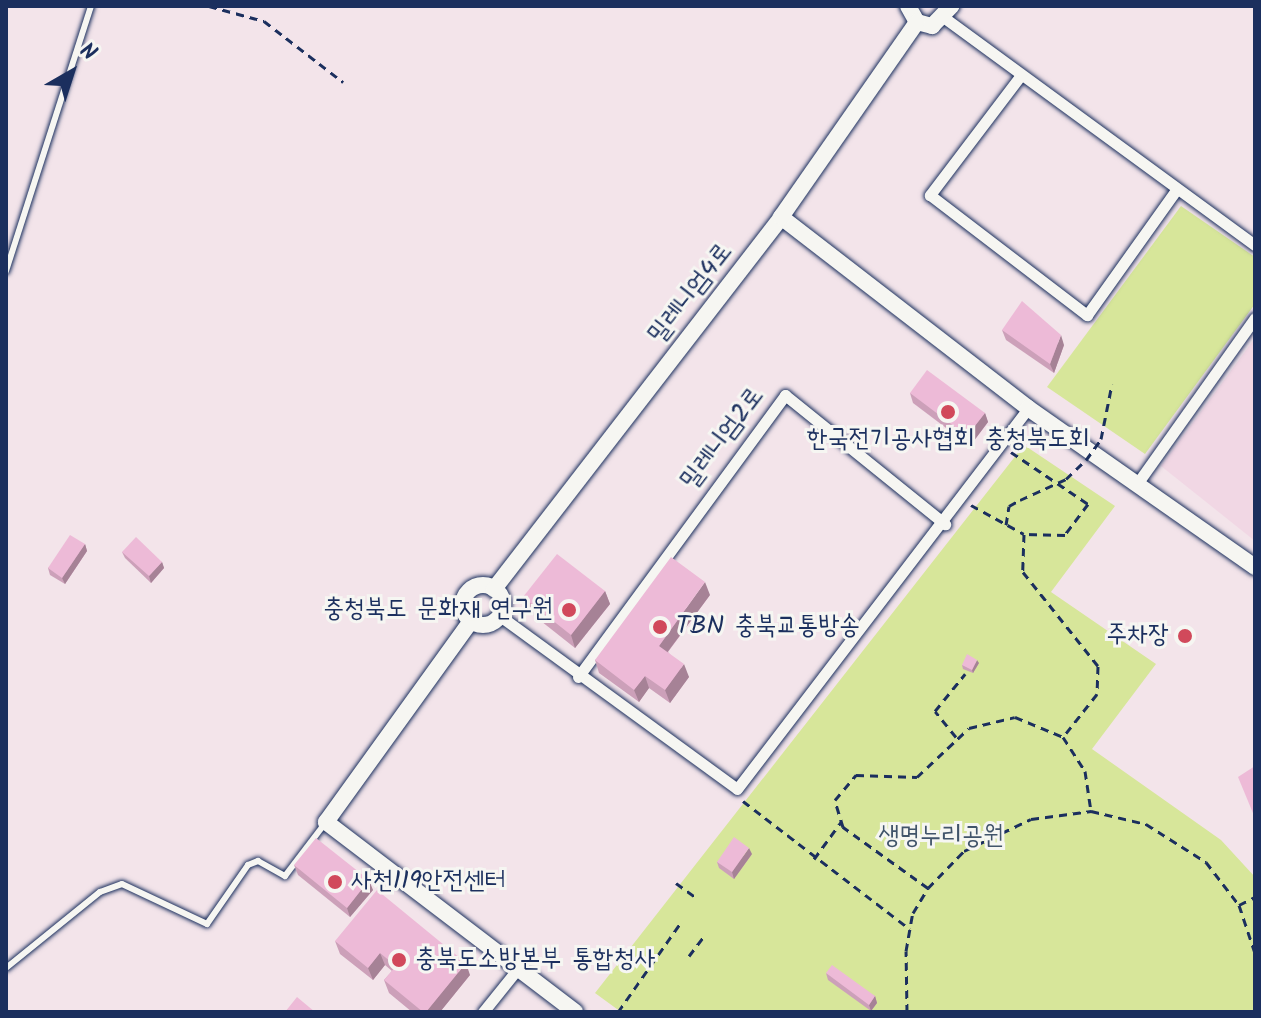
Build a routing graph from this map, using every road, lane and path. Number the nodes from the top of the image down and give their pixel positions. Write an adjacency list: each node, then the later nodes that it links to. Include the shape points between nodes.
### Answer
1 (91, 6): 11 (lane)
2 (209, 6): 7 (path, via 264,21)
3 (908, 6): 5 (street)
4 (949, 12): 5 (street, via 932,26); 6 (street)
5 (917, 22): 9 (street, 밀레니엄4로)
6 (1021, 75): 8 (street); 8 (street, via 930,195 1087,315)
7 (343, 82)
8 (1177, 189): 10 (street)
9 (781, 217): 14 (street); 22 (street, 밀레니엄4로)
10 (1255, 245)
11 (6, 271)
12 (1255, 318): 16 (street)
13 (1112, 384): 19 (path, bridge, via 1101,439 1086,460 1066,479 1009,506)
14 (1028, 408): 15 (street); 16 (street)
15 (1002, 445): 17 (street); 20 (path, via 1088,504 1065,535)
16 (1139, 481): 21 (street)
17 (963, 498): 18 (street); 19 (path)
18 (945, 524): 26 (street, 밀레니엄2로, via 785,395); 29 (street, via 746,784)
19 (1006, 525): 20 (path)
20 (1024, 534): 28 (path, via 1023,572 1098,666 1097,694)
21 (1255, 567)
22 (494, 589): 23 (street); 24 (street, via 468,592 463,604)
23 (500, 616): 24 (street, via 483,625); 26 (street)
24 (471, 621): 31 (street)
25 (965, 674): 27 (path, via 935,711)
26 (578, 677): 29 (street)
27 (956, 737): 28 (path, via 989,718 1015,717); 32 (path, via 917,777 856,775 838,792)
28 (1063, 737): 30 (path, via 1085,771)
29 (727, 789): 33 (path)
30 (1091, 811): 35 (path, via 1063,811 997,831 964,851); 38 (path, via 1175,839 1206,862)
31 (326, 822): 44 (lane, via 285,876 258,861 248,865 207,924 122,884 100,892); 45 (street)
32 (841, 822): 33 (path); 35 (path)
33 (814, 859): 40 (path)
34 (676, 883): 37 (path)
35 (928, 888): 40 (path)
36 (1255, 897): 38 (path)
37 (698, 899)
38 (1239, 905): 42 (path)
39 (682, 921): 48 (path)
40 (910, 929): 49 (path, via 901,982)
41 (704, 936): 43 (path)
42 (1255, 953)
43 (689, 956)
44 (6, 968)
45 (516, 971): 46 (street); 47 (street)
46 (483, 1012)
47 (575, 1012)
48 (618, 1012)
49 (907, 1012)

